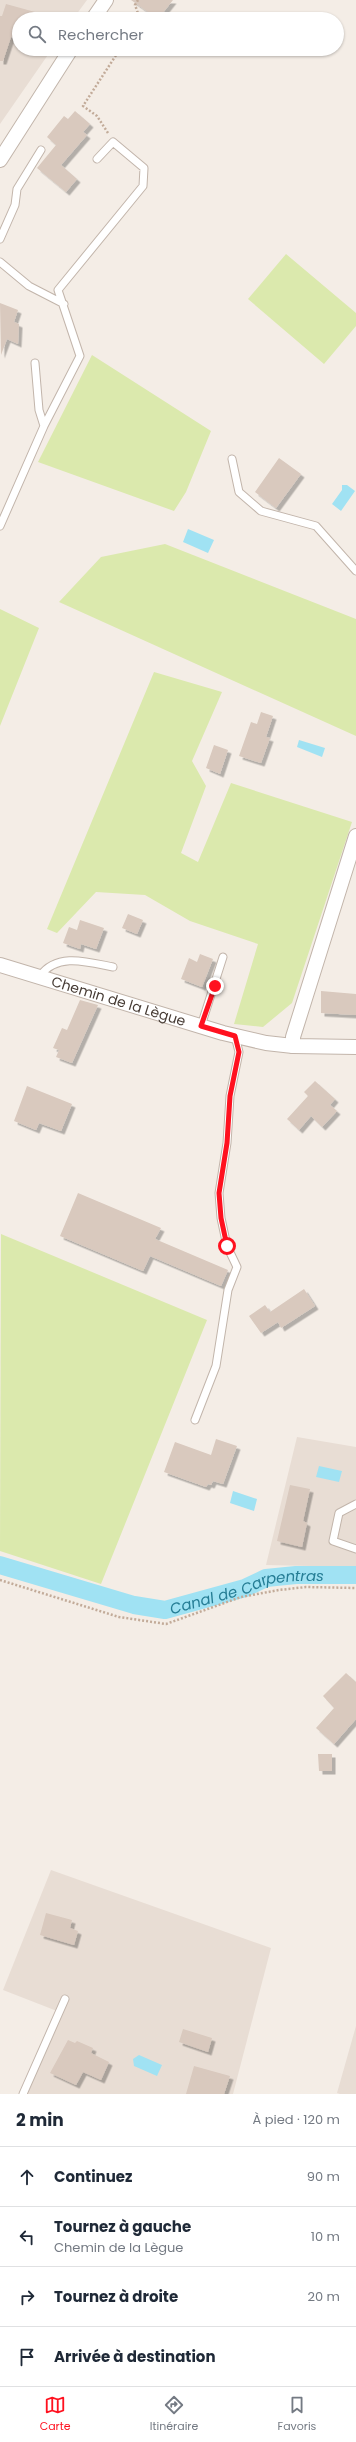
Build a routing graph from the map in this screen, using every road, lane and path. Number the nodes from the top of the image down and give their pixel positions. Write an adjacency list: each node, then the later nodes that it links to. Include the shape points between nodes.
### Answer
1 (106, 0): 3 (street)
2 (138, 0): 4 (path, via 135,5)
3 (97, 12)
4 (138, 12)
5 (67, 56): 10 (street)
6 (115, 56): 7 (path, via 83,106 97,116)
7 (113, 142): 9 (lane); 13 (lane, via 144,168 143,186 58,290)
8 (41, 150): 11 (lane, via 17,188 15,205)
9 (97, 158)
10 (0, 160)
11 (0, 239)
12 (0, 262): 13 (lane, via 28,286)
13 (64, 304): 15 (lane, via 80,356)
14 (35, 363): 15 (lane, via 39,410)
15 (44, 426): 17 (lane)
16 (232, 459): 18 (lane, via 239,492 261,511 316,526)
17 (0, 526)
18 (356, 571)
19 (356, 836): 26 (street, via 331,910 293,1037)
20 (223, 957): 24 (lane)
21 (0, 965): 23 (street, Chemin de la Lègue)
22 (113, 967): 23 (lane, via 77,960 57,962 45,968)
23 (40, 976): 24 (street, Chemin de la Lègue)
24 (201, 1026): 25 (street, Chemin de la Lègue)
25 (235, 1036): 26 (street, Chemin de la Lègue); 28 (lane, via 239,1052 230,1096 227,1143 219,1193 227,1246 237,1267 228,1290 216,1366)
26 (293, 1046): 27 (street, Chemin de la Lègue)
27 (356, 1046)
28 (195, 1420)
29 (356, 1504): 30 (lane, via 339,1513 333,1541)
30 (356, 1549)
31 (0, 1580): 32 (path, via 119,1617 166,1624 241,1597 306,1586)
32 (356, 1588)
33 (65, 1999): 34 (lane)
34 (23, 2094)

